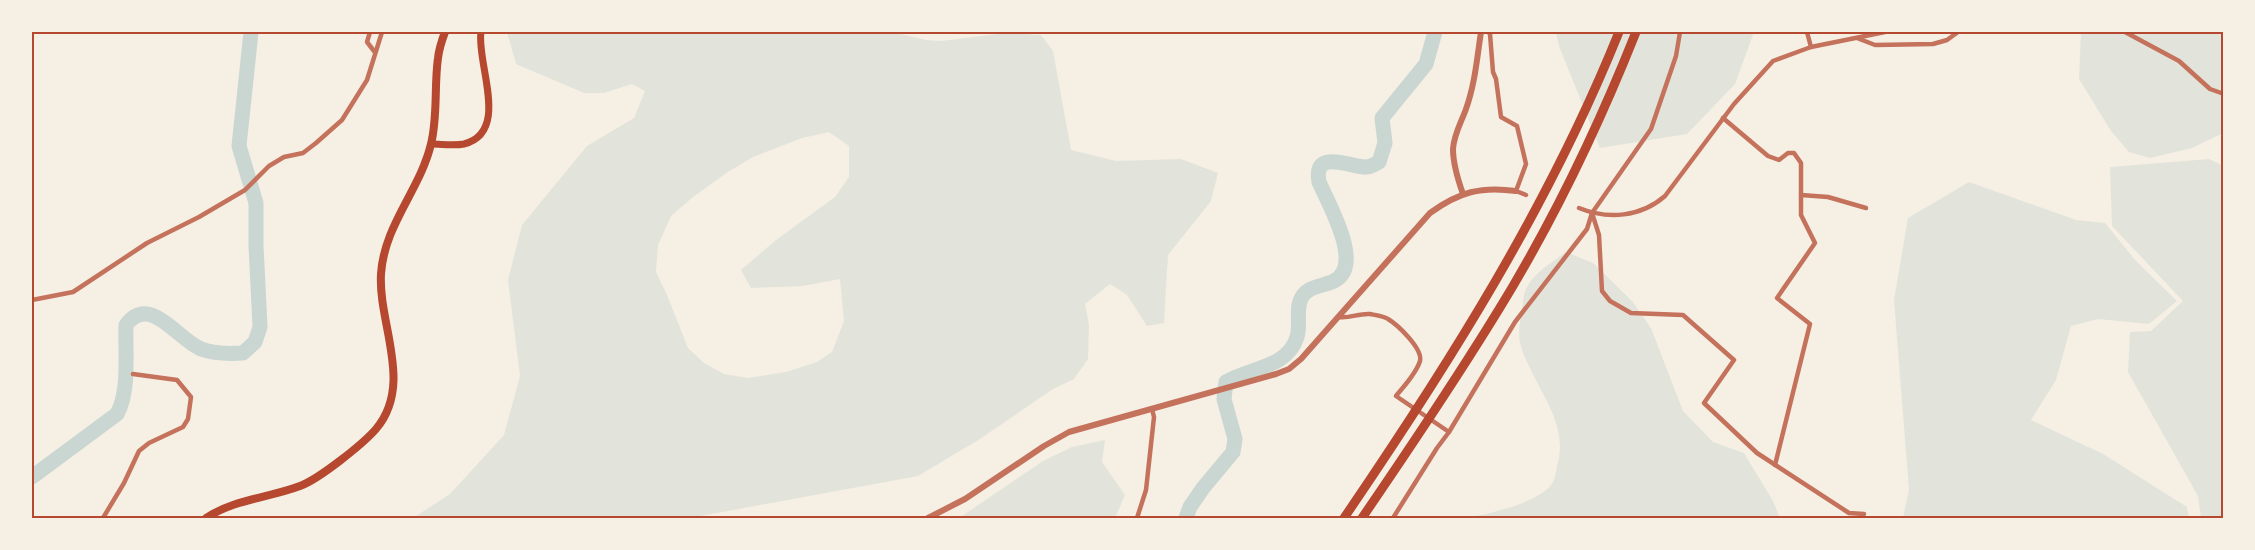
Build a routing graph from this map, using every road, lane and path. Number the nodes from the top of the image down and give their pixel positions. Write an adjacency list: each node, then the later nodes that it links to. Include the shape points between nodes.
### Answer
1 (370, 32): 16 (street, via 367,42)
2 (382, 32): 16 (street)
3 (445, 32): 19 (main road, via 438,57)
4 (481, 32): 19 (main road, via 481,57 490,100 488,123 473,140 463,144)
5 (1481, 32): 21 (street, via 1476,71 1455,135 1454,163)
6 (1488, 32): 20 (street, via 1501,117 1517,126 1526,164)
7 (1636, 32): 39 (highway, via 1551,216 1514,284)
8 (1680, 32): 26 (street, via 1676,56 1651,129)
9 (1807, 32): 15 (street)
10 (1885, 32): 14 (street)
11 (1958, 32): 14 (street, via 1933,44 1875,45)
12 (2125, 32): 17 (street, via 2179,61 2210,89)
13 (1617, 36): 38 (highway, via 1570,141 1501,275)
14 (1855, 37): 15 (street)
15 (1810, 47): 18 (street, via 1773,61)
16 (374, 51): 27 (street, via 367,80 342,120 303,153 284,157 269,166 245,190 147,243 73,292)
17 (2223, 94)
18 (1723, 118): 23 (street, via 1768,156 1779,160 1794,153 1801,163); 26 (street, via 1656,204 1630,214)
19 (432, 144): 35 (main road, via 384,252 381,276 394,383 377,428 302,485 238,503)
20 (1516, 191): 21 (street, via 1480,189); 22 (street)
21 (1463, 195): 28 (street, via 1430,213)
22 (1526, 195)
23 (1801, 195): 25 (street, via 1828,197); 32 (street, via 1801,215 1815,243 1777,298 1810,324)
24 (1579, 208): 26 (street)
25 (1866, 208)
26 (1592, 213): 31 (street, via 1587,229 1515,322); 32 (street, via 1599,235 1602,291 1610,301 1631,313 1683,315 1734,360 1704,403)
27 (32, 300)
28 (1337, 317): 30 (street, via 1289,369); 31 (street, via 1369,314 1387,318 1417,346 1420,360 1416,370 1396,396)
29 (133, 374): 34 (street, via 177,380 191,397 188,419 183,427 139,451)
30 (1152, 409): 36 (street, via 1069,432); 37 (street, via 1146,490)
31 (1447, 431): 40 (street)
32 (1775, 465): 33 (street, via 1849,513)
33 (1864, 514)
34 (103, 519)
35 (206, 519)
36 (928, 519)
37 (1137, 519)
38 (1344, 519)
39 (1362, 519)
40 (1393, 519)

